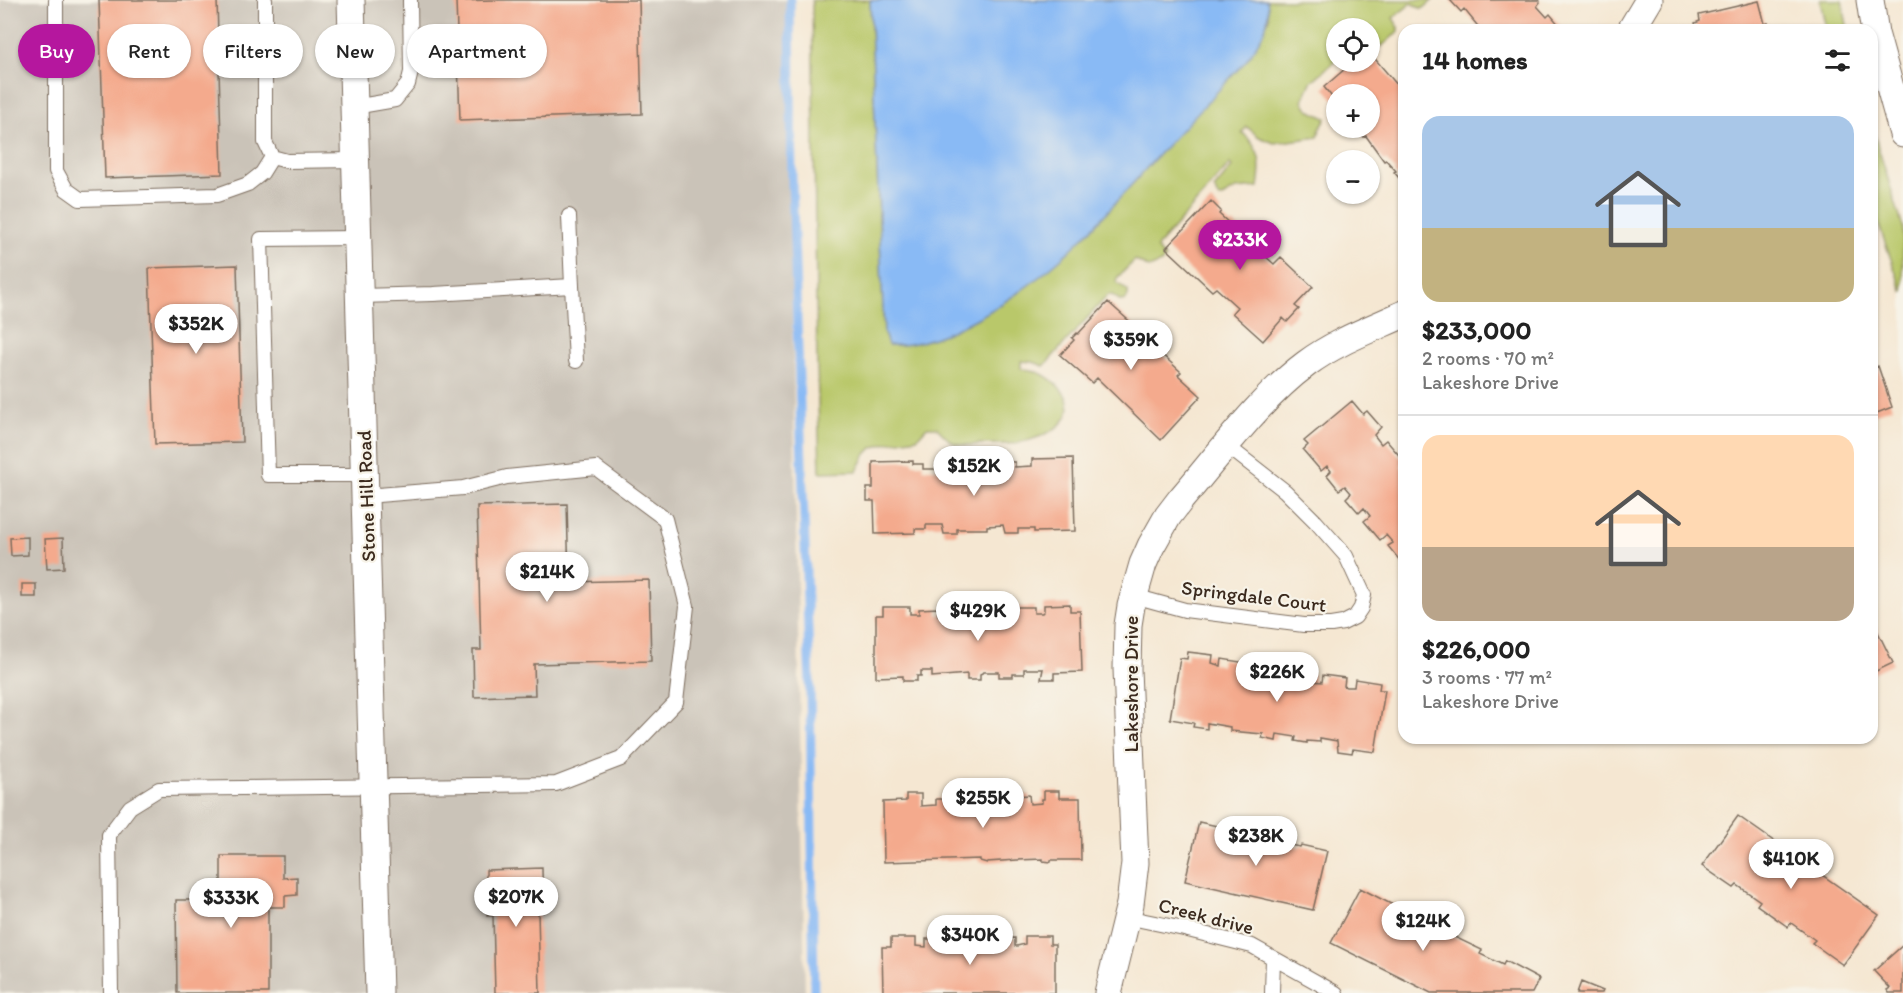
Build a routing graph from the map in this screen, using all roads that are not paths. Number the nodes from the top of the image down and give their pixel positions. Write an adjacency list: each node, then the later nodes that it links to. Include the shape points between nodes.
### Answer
1 (56, 0): 12 (lane, via 56,171 66,189 80,199 217,195 248,184)
2 (265, 0): 12 (lane, via 265,142)
3 (351, 0): 10 (street, Stone Hill Road)
4 (410, 0): 10 (lane, via 408,84 395,100)
5 (1649, 0): 7 (street)
6 (1870, 0): 8 (street)
7 (1634, 24)
8 (1874, 24)
9 (1878, 44): 11 (street)
10 (354, 107): 13 (street, Stone Hill Road)
11 (1903, 134)
12 (272, 158): 13 (lane)
13 (355, 160): 15 (street, Stone Hill Road)
14 (569, 216): 16 (lane)
15 (358, 238): 17 (street, Stone Hill Road); 21 (lane, via 261,239 268,475)
16 (572, 286): 17 (lane); 19 (lane)
17 (360, 296): 21 (street, Stone Hill Road)
18 (1398, 317): 20 (street, Lakeshore Drive, via 1308,362 1273,392)
19 (576, 361)
20 (1226, 445): 22 (street, Lakeshore Drive, via 1168,516 1143,564); 22 (lane, Springdale Court, via 1285,491 1346,556 1364,595 1361,608 1355,617 1343,623 1304,625 1185,610)
21 (366, 486): 23 (street, Stone Hill Road); 23 (lane, via 463,488 507,477 596,468 665,519 687,606 676,702 621,759 556,784)
22 (1134, 596): 24 (street, Lakeshore Drive, via 1128,625 1127,669 1135,863)
23 (375, 787): 26 (lane, via 159,789 130,807 108,835); 27 (street, Stone Hill Road)
24 (1126, 917): 25 (lane, Creek drive, via 1252,946); 28 (street, Lakeshore Drive)
25 (1273, 958): 29 (lane); 30 (lane, Creek drive)
26 (111, 993)
27 (379, 993)
28 (1108, 993)
29 (1272, 993)
30 (1336, 993)

